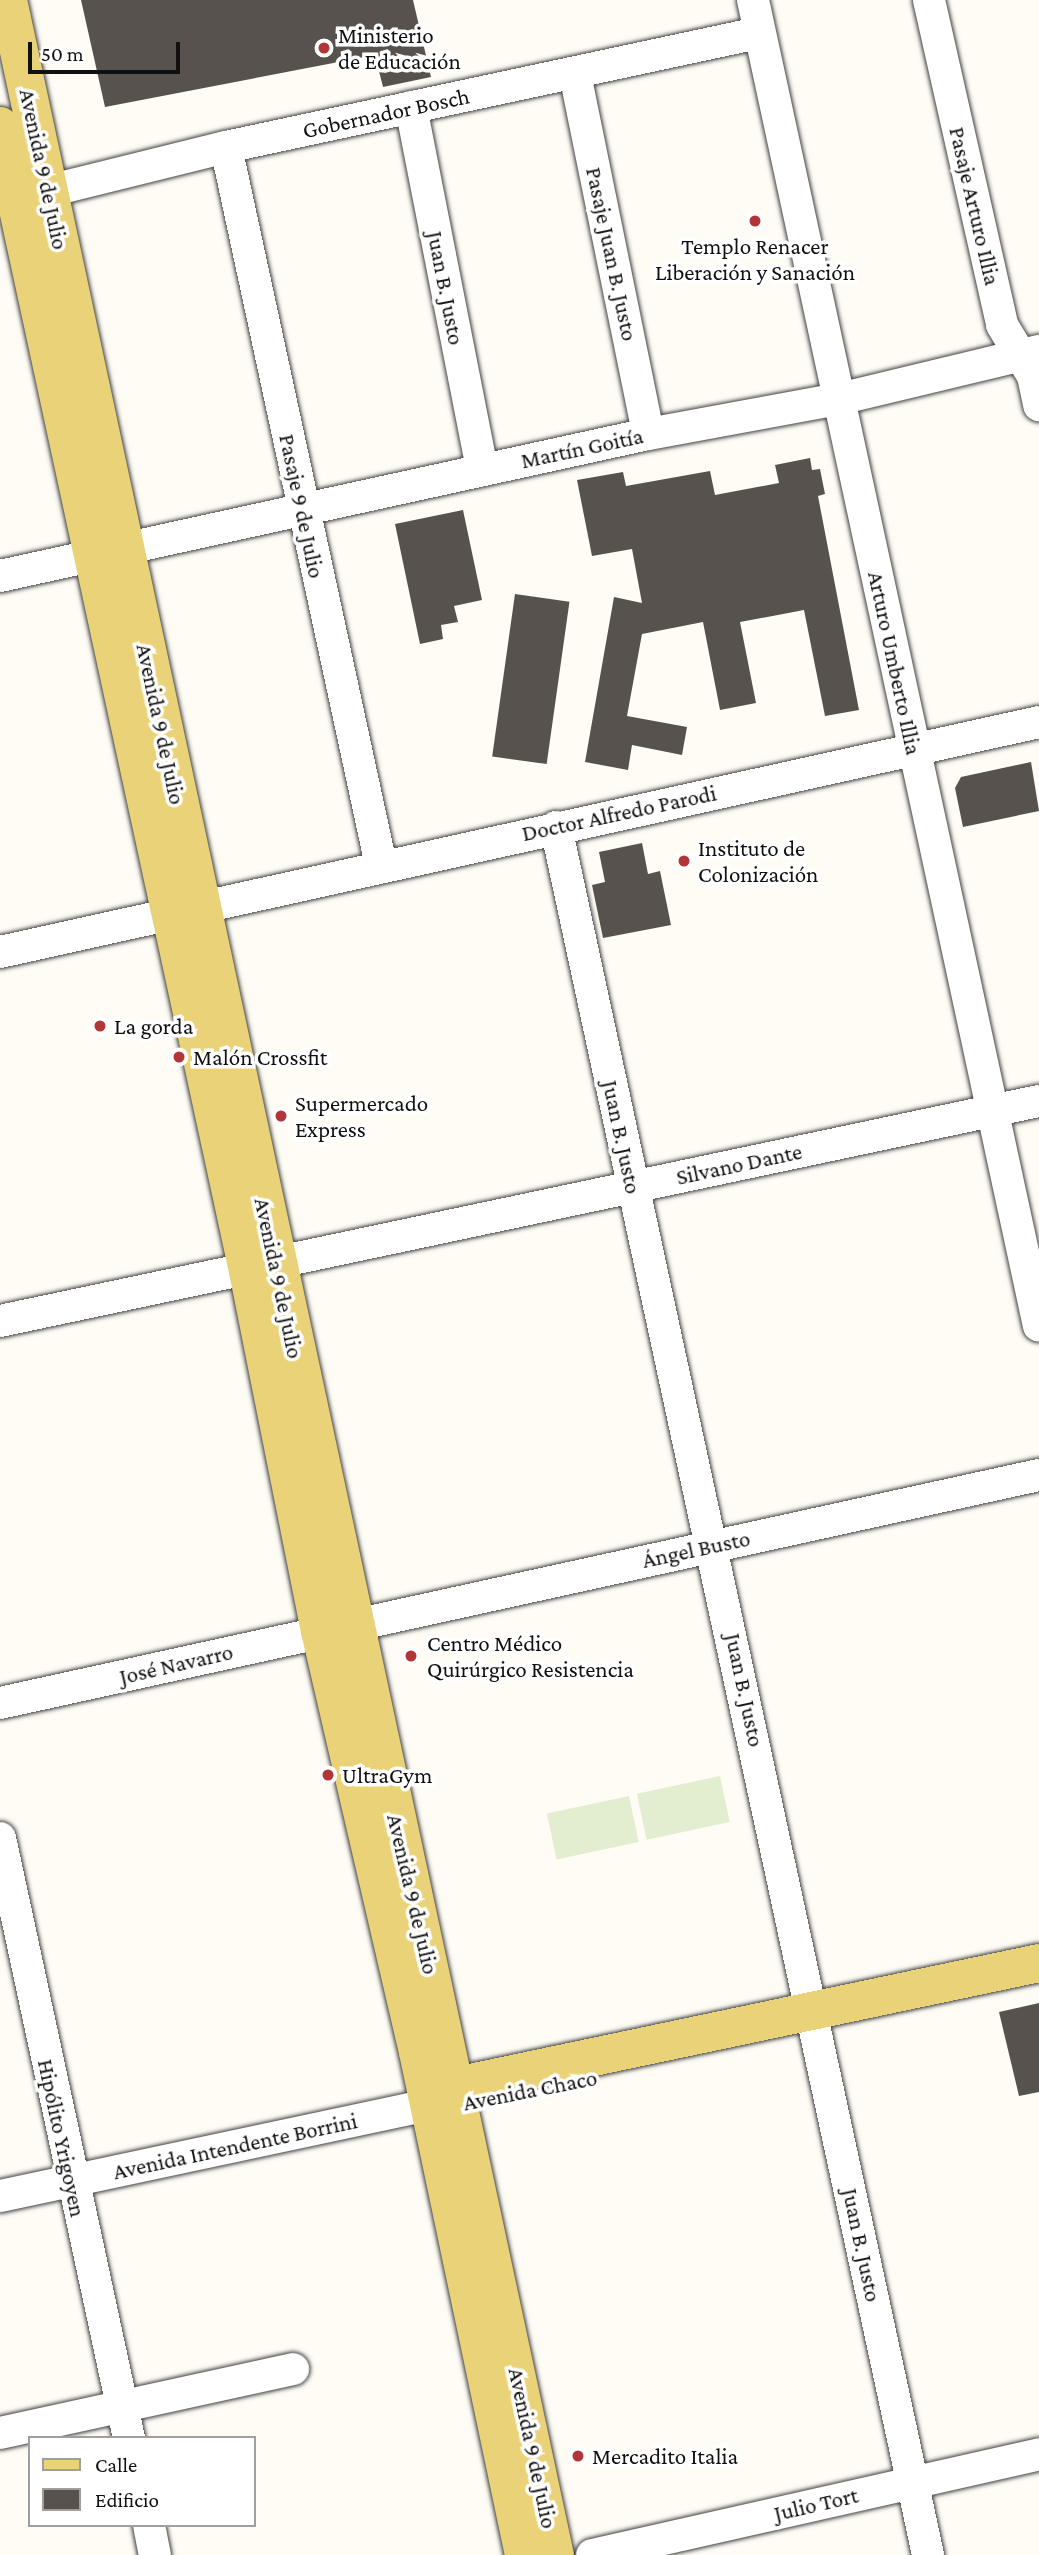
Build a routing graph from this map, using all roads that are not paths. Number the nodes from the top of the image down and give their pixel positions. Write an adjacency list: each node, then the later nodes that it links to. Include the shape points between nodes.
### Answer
1 (8, 0): 9 (main road, Avenida 9 de Julio)
2 (753, 0): 4 (street, Arturo Umberto Illia)
3 (929, 0): 10 (street, Pasaje Arturo Illia, via 1002,325)
4 (758, 33): 5 (street, Gobernador Bosch); 11 (street, Arturo Umberto Illia)
5 (575, 74): 6 (street, Gobernador Bosch); 13 (street, Pasaje Juan B. Justo)
6 (411, 107): 8 (street, Gobernador Bosch); 14 (street, Juan B. Justo)
7 (0, 126): 9 (main road, Avenida 9 de Julio)
8 (226, 147): 9 (street, Gobernador Bosch); 15 (street, Pasaje 9 de Julio)
9 (22, 197): 16 (main road, Avenida 9 de Julio)
10 (1030, 352): 11 (street, Martín Goitía); 12 (street, Pasaje Arturo Illia)
11 (839, 400): 13 (street, Martín Goitía); 19 (street, Arturo Umberto Illia)
12 (1039, 405)
13 (648, 434): 14 (street, Martín Goitía)
14 (482, 470): 15 (street, Martín Goitía)
15 (303, 513): 16 (street, Martín Goitía); 21 (street, Pasaje 9 de Julio)
16 (109, 553): 17 (street, Martín Goitía); 22 (main road, Avenida 9 de Julio)
17 (0, 576)
18 (1039, 722): 19 (street, Doctor Alfredo Parodi)
19 (913, 748): 20 (street, Doctor Alfredo Parodi); 25 (street, Arturo Umberto Illia)
20 (556, 827): 21 (street, Doctor Alfredo Parodi); 26 (street, Juan B. Justo)
21 (381, 865): 22 (street, Doctor Alfredo Parodi)
22 (184, 911): 23 (street, Doctor Alfredo Parodi); 27 (main road, Avenida 9 de Julio)
23 (0, 951)
24 (1039, 1101): 25 (street, Silvano Dante)
25 (991, 1111): 26 (street, Silvano Dante); 29 (street, Arturo Umberto Illia)
26 (632, 1187): 27 (street, Silvano Dante); 31 (street, Juan B. Justo)
27 (262, 1267): 28 (street, Silvano Dante); 32 (main road, Avenida 9 de Julio)
28 (0, 1321)
29 (1039, 1326)
30 (1039, 1475): 31 (street, Ángel Busto)
31 (714, 1545): 32 (street, Ángel Busto); 37 (street, Juan B. Justo)
32 (336, 1627): 33 (street, José Navarro); 38 (main road, Avenida 9 de Julio)
33 (0, 1703)
34 (0, 1838): 39 (street, Hipólito Yrigoyen)
35 (1039, 1963): 37 (main road, Avenida Chaco)
36 (1039, 1984): 37 (main road, Avenida Chaco)
37 (816, 2022): 38 (main road, Avenida Chaco); 46 (street, Juan B. Justo)
38 (449, 2098): 39 (street, Avenida Intendente Borrini); 49 (main road, Avenida 9 de Julio); 50 (main road, Avenida 9 de Julio)
39 (70, 2181): 40 (street, Avenida Intendente Borrini); 42 (street, Hipólito Yrigoyen)
40 (0, 2196)
41 (293, 2370): 42 (street)
42 (122, 2404): 43 (street); 44 (street, Hipólito Yrigoyen)
43 (0, 2433)
44 (129, 2436)
45 (1039, 2454): 46 (street, Julio Tort)
46 (912, 2482): 51 (street, Julio Tort); 52 (street, Juan B. Justo)
47 (149, 2527): 48 (street)
48 (155, 2555)
49 (524, 2555)
50 (555, 2555)
51 (592, 2555)
52 (928, 2555)

